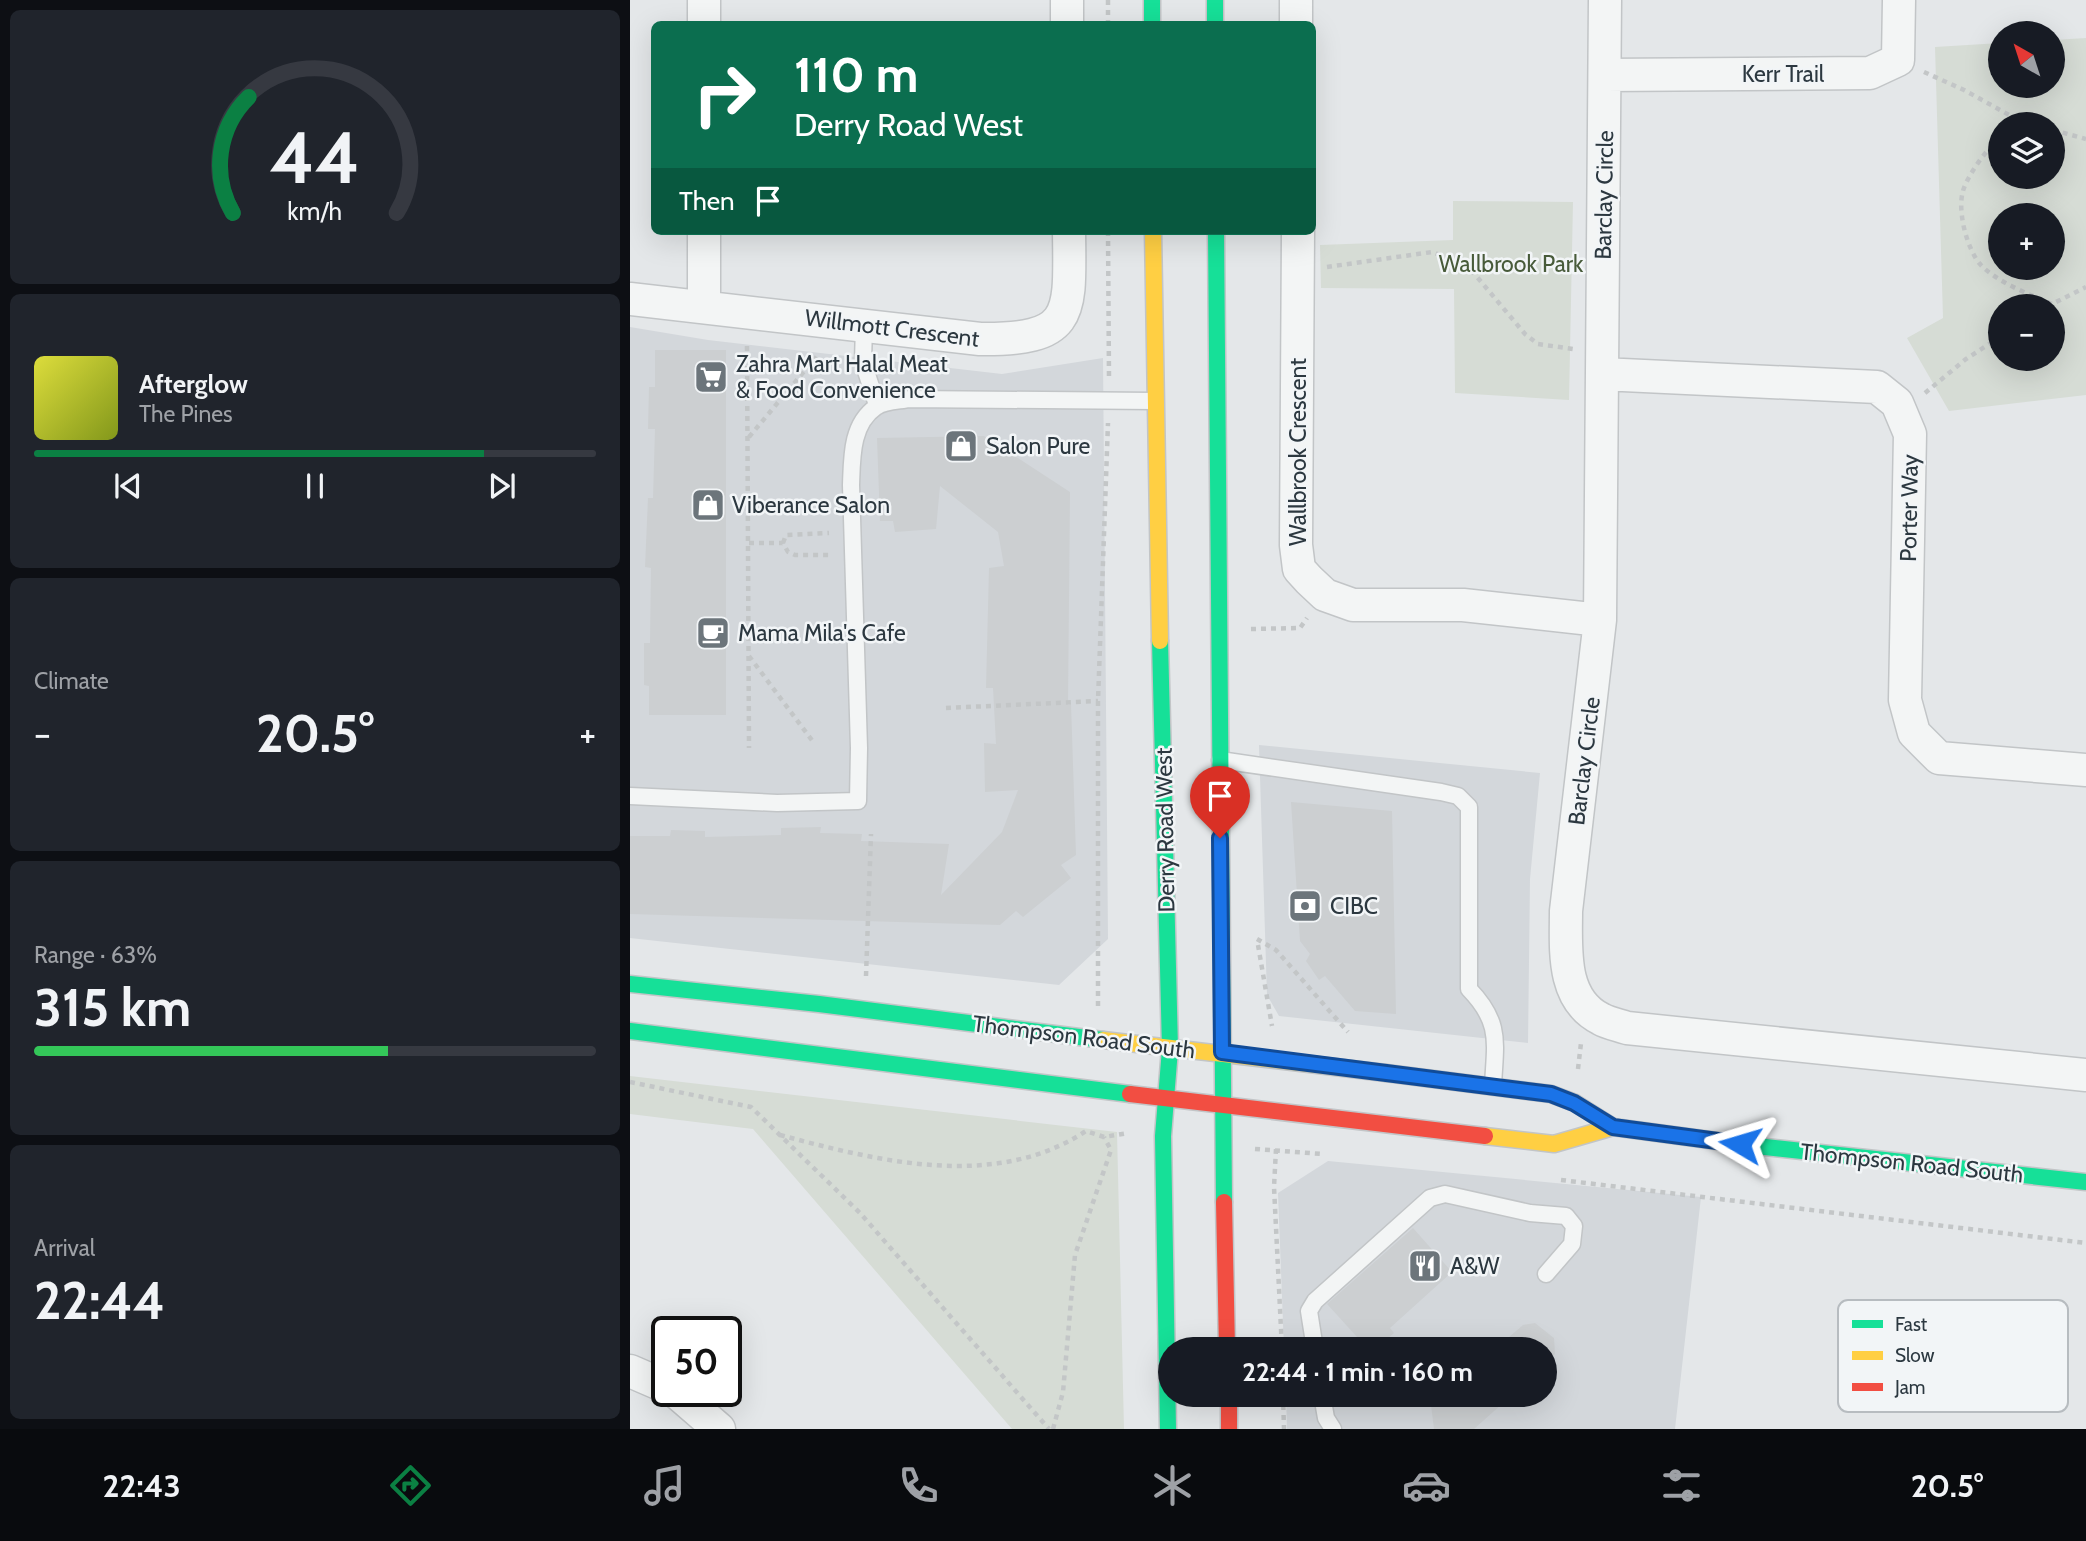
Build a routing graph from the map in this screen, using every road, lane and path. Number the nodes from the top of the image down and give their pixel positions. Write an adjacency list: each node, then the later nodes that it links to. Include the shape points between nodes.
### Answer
1 (704, 0): 9 (street)
2 (1067, 0): 10 (street)
3 (1108, 0): 11 (path)
4 (1152, 0): 12 (main road)
5 (1214, 0): 13 (main road)
6 (1296, 0): 14 (street)
7 (1605, 0): 16 (street, Barclay Circle)
8 (1899, 0): 15 (street)
9 (704, 21)
10 (1067, 21)
11 (1108, 21)
12 (1152, 21)
13 (1215, 21)
14 (1296, 21)
15 (1898, 60): 16 (street, Kerr Trail, via 1870,73); 17 (path)
16 (1606, 75): 37 (street, Barclay Circle)
17 (2001, 112)
18 (2065, 133): 19 (path)
19 (2086, 139)
20 (1988, 149): 29 (path, via 1963,191 1963,230 1980,264)
21 (704, 235): 32 (street)
22 (1069, 235): 33 (street, Willmott Crescent, via 1067,304 1060,319 1035,336 980,339)
23 (1108, 235): 38 (path)
24 (1153, 235): 39 (main road, Derry Road West)
25 (1216, 235): 55 (main road)
26 (1298, 235): 27 (street, Wallbrook Crescent)
27 (1298, 271): 37 (path, via 1432,252 1467,265 1538,344); 47 (street, Wallbrook Crescent, via 1296,545 1299,569)
28 (2086, 287): 30 (path)
29 (2028, 294)
30 (2065, 298)
31 (630, 299): 32 (street, Willmott Crescent)
32 (705, 307): 33 (street, Willmott Crescent)
33 (864, 325): 40 (lane, via 863,362)
34 (1988, 345): 41 (path)
35 (747, 346): 42 (path)
36 (817, 356): 42 (path)
37 (1602, 363): 41 (street, Porter Way, via 1877,387); 48 (street, Barclay Circle)
38 (1109, 401): 39 (lane); 40 (lane, via 909,399); 51 (path)
39 (1154, 401): 66 (main road, Derry Road West)
40 (877, 405): 43 (lane, via 860,424 852,452)
41 (1901, 412): 56 (street, Porter Way, via 1910,435 1905,700 1914,733 1939,758)
42 (748, 437): 44 (path)
43 (852, 532): 45 (path, via 795,533 786,535); 46 (lane)
44 (748, 543): 45 (path); 50 (path)
45 (783, 543): 46 (path, via 795,555)
46 (853, 555): 57 (lane, via 858,801 777,803)
47 (1325, 595): 48 (street, Wallbrook Crescent, via 1353,605 1463,605); 49 (path, via 1300,628)
48 (1600, 620): 62 (street, Barclay Circle, via 1566,911 1568,966 1572,987)
49 (1251, 629)
50 (749, 655): 53 (path); 54 (path)
51 (1098, 701): 52 (path); 65 (path, via 1099,1003)
52 (946, 708)
53 (814, 743)
54 (749, 748)
55 (1220, 760): 67 (main road); 70 (lane, via 1441,792 1458,796 1469,807 1469,989 1495,1027)
56 (2086, 770)
57 (630, 796)
58 (871, 834): 60 (path)
59 (1257, 939): 64 (path, via 1276,950)
60 (866, 976)
61 (630, 984): 65 (main road, Thompson Road South)
62 (1584, 1007): 68 (street, via 1600,1019 1626,1028); 73 (path)
63 (630, 1031): 71 (main road, Thompson Road South)
64 (1348, 1032)
65 (1090, 1039): 66 (main road, Thompson Road South)
66 (1170, 1049): 67 (main road, Thompson Road South); 72 (main road, Derry Road West)
67 (1222, 1052): 70 (main road, Thompson Road South); 74 (main road)
68 (2086, 1075)
69 (630, 1082): 77 (path, via 751,1107)
70 (1493, 1086): 73 (main road, Thompson Road South, via 1551,1094)
71 (1086, 1087): 72 (main road, Thompson Road South); 76 (path)
72 (1166, 1097): 74 (main road, Thompson Road South); 78 (main road, Derry Road West)
73 (1574, 1103): 75 (main road, Thompson Road South)
74 (1224, 1106): 75 (main road, Thompson Road South, via 1554,1144); 80 (main road)
75 (1613, 1127): 83 (main road, Thompson Road South)
76 (1086, 1131): 77 (path, via 1061,1147 1020,1159 973,1165 876,1159); 79 (path)
77 (780, 1135): 95 (path, via 860,1213)
78 (1163, 1136): 79 (path, via 1127,1133); 96 (main road, Derry Road West)
79 (1104, 1137): 95 (path, via 1111,1150 1075,1255 1063,1392)
80 (1223, 1145): 81 (path); 86 (main road)
81 (1325, 1154)
82 (1552, 1179): 84 (path)
83 (2086, 1182)
84 (2086, 1243)
85 (1546, 1274): 87 (lane, via 1572,1244 1574,1226 1566,1216 1445,1194 1430,1198 1315,1301 1309,1311)
86 (1227, 1337)
87 (1313, 1337)
88 (630, 1371): 89 (street)
89 (651, 1380)
90 (694, 1407): 94 (street)
91 (1228, 1407): 97 (main road)
92 (1283, 1407): 98 (path)
93 (1324, 1407): 99 (lane)
94 (719, 1429)
95 (1051, 1429)
96 (1167, 1429)
97 (1229, 1429)
98 (1284, 1429)
99 (1333, 1429)

